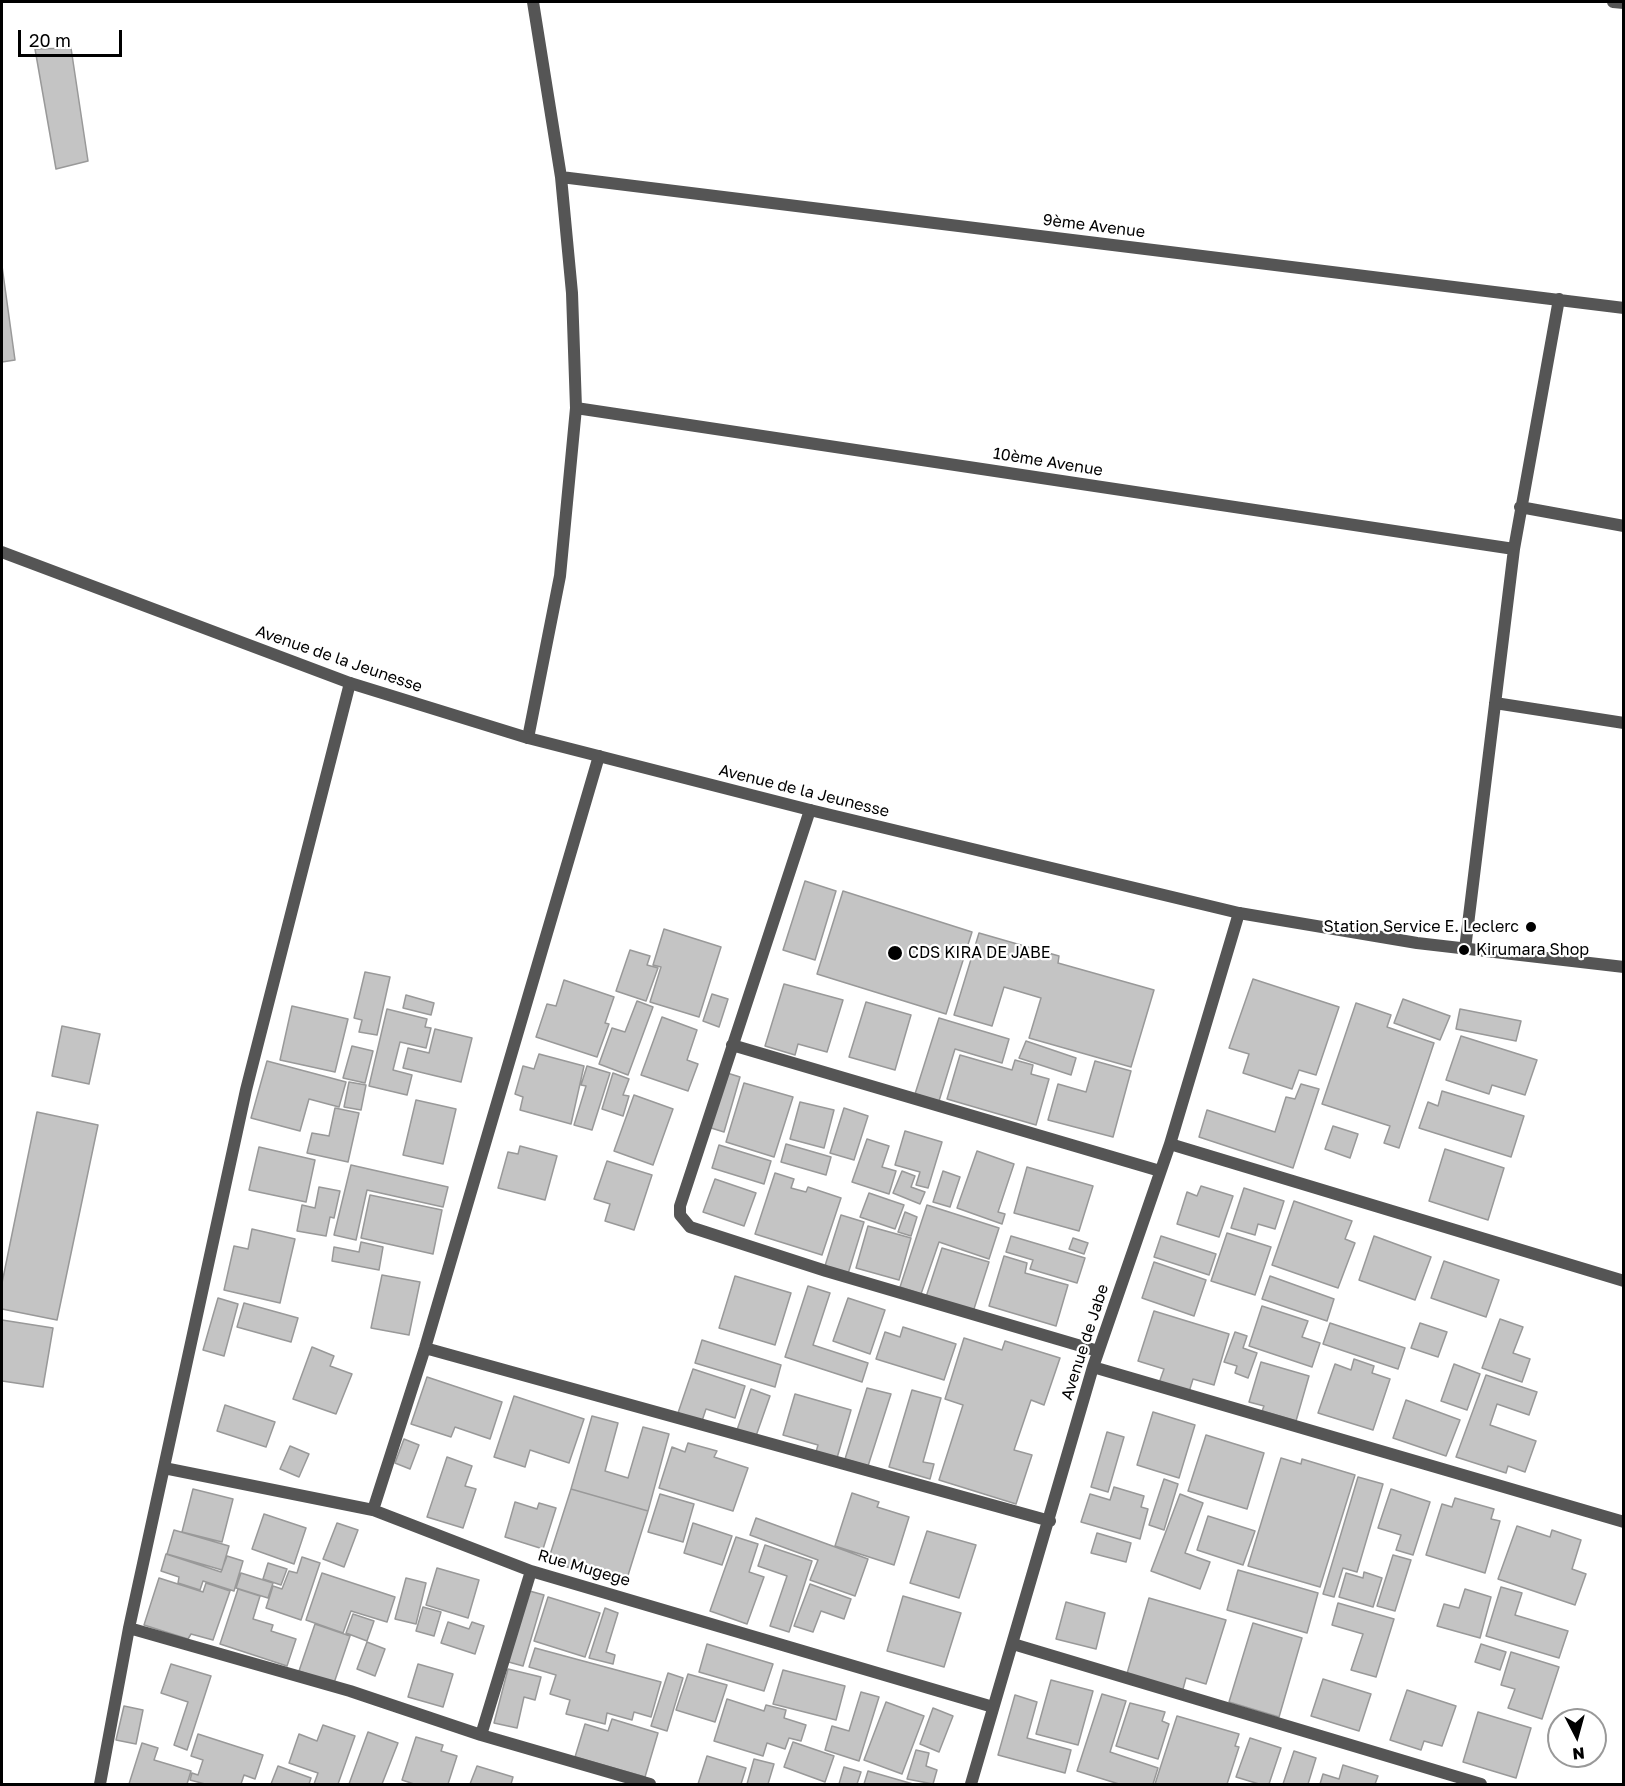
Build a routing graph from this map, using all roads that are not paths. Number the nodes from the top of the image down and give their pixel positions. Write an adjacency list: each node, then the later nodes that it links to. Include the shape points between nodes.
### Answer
1 (533, 2): 4 (street)
2 (1613, 2): 3 (street)
3 (1623, 3)
4 (561, 177): 5 (street, 9ème Avenue); 7 (street, via 572,293)
5 (1559, 299): 6 (street, 9ème Avenue); 8 (street)
6 (1623, 308)
7 (576, 408): 10 (street, 10ème Avenue); 15 (street, via 560,576)
8 (1520, 507): 9 (street); 10 (street)
9 (1623, 526)
10 (1514, 549): 13 (street)
11 (2, 552): 12 (street, Avenue de la Jeunesse)
12 (350, 683): 15 (street, Avenue de la Jeunesse); 28 (street, via 246,1090)
13 (1495, 703): 14 (street); 19 (street)
14 (1623, 723)
15 (528, 738): 16 (street, Avenue de la Jeunesse)
16 (599, 756): 17 (street, Avenue de la Jeunesse); 25 (street)
17 (810, 810): 18 (street, Avenue de la Jeunesse); 21 (street)
18 (1239, 913): 19 (street, Avenue de la Jeunesse); 22 (street, Avenue de Jabe)
19 (1465, 950): 20 (street, Avenue de la Jeunesse)
20 (1623, 967)
21 (732, 1045): 23 (street); 26 (street, via 680,1206 680,1215 690,1227)
22 (1170, 1144): 23 (street, Avenue de Jabe); 24 (street)
23 (1160, 1171): 26 (street, Avenue de Jabe)
24 (1623, 1281)
25 (425, 1348): 29 (street); 30 (street)
26 (1098, 1350): 27 (street, Avenue de Jabe)
27 (1093, 1367): 30 (street, Avenue de Jabe); 31 (street)
28 (164, 1468): 29 (street, Rue Mugege); 33 (street)
29 (373, 1510): 32 (street, Rue Mugege)
30 (1050, 1521): 34 (street, Avenue de Jabe)
31 (1623, 1522)
32 (531, 1570): 35 (street, Rue Mugege); 36 (street)
33 (129, 1628): 36 (street, via 350,1691); 37 (street)
34 (1013, 1644): 35 (street, Avenue de Jabe); 40 (street)
35 (993, 1707): 39 (street, Avenue de Jabe)
36 (481, 1735): 38 (street)
37 (100, 1785)
38 (650, 1785)
39 (971, 1785)
40 (1481, 1785)

